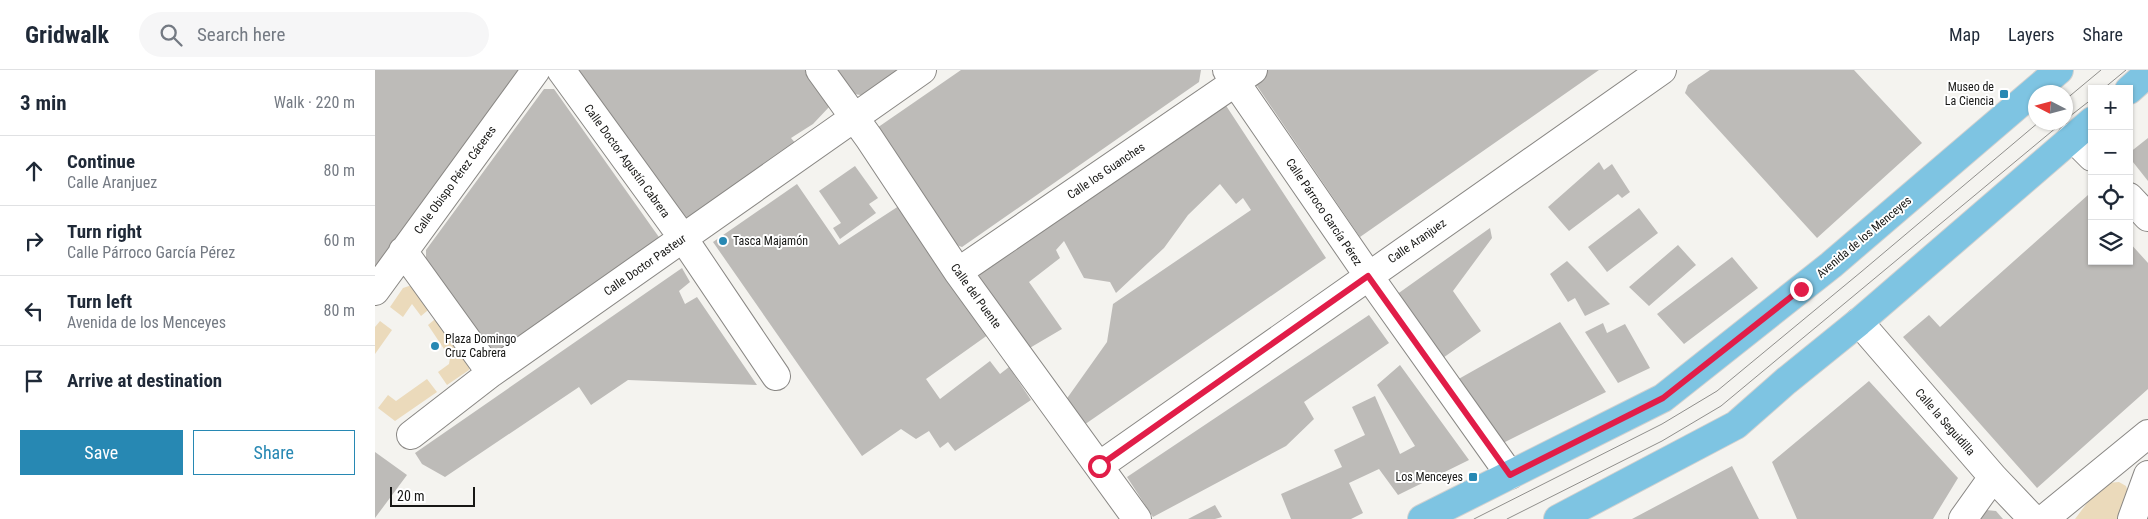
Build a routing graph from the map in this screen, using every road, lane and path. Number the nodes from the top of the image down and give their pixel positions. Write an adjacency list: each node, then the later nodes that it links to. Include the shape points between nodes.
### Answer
1 (536, 70): 16 (street, Calle Obispo Pérez Cáceres)
2 (561, 70): 15 (street, Calle Doctor Agustín Cabrera)
3 (820, 70): 10 (street, Calle del Puente)
4 (923, 70): 10 (street, Calle Doctor Pasteur)
5 (1662, 70): 18 (street, Calle Aranjuez)
6 (2059, 70): 26 (main road, Avenida de los Menceyes, via 1831,266 1663,398)
7 (2148, 73): 9 (main road)
8 (1238, 74): 17 (street, Calle los Guanches); 18 (street, Calle Párroco García Pérez)
9 (2133, 86)
10 (853, 117): 15 (street, Calle Doctor Pasteur); 17 (street, Calle del Puente)
11 (2082, 129): 12 (street); 20 (main road)
12 (2088, 146)
13 (2133, 201): 14 (street)
14 (2148, 217)
15 (683, 238): 21 (street, Calle Doctor Pasteur); 22 (street, Calle Doctor Agustín Cabrera)
16 (403, 251): 19 (street, Calle Obispo Pérez Cáceres); 21 (street)
17 (958, 272): 25 (street, Calle del Puente)
18 (1368, 276): 25 (street, Calle Aranjuez); 26 (street, Calle Párroco García Pérez)
19 (375, 290)
20 (1859, 322): 28 (street, Calle la Seguidilla); 31 (main road, via 1736,425)
21 (491, 373): 24 (street, Calle Doctor Pasteur)
22 (776, 376)
23 (2148, 434): 34 (street)
24 (411, 435)
25 (1099, 466): 29 (street, Calle del Puente)
26 (1510, 475): 30 (main road, Avenida de los Menceyes)
27 (2148, 475): 35 (street)
28 (1993, 478): 32 (street); 33 (street, Calle la Seguidilla)
29 (1137, 519)
30 (1422, 519)
31 (1558, 519)
32 (1963, 519)
33 (2033, 519)
34 (2044, 519)
35 (2132, 519)

